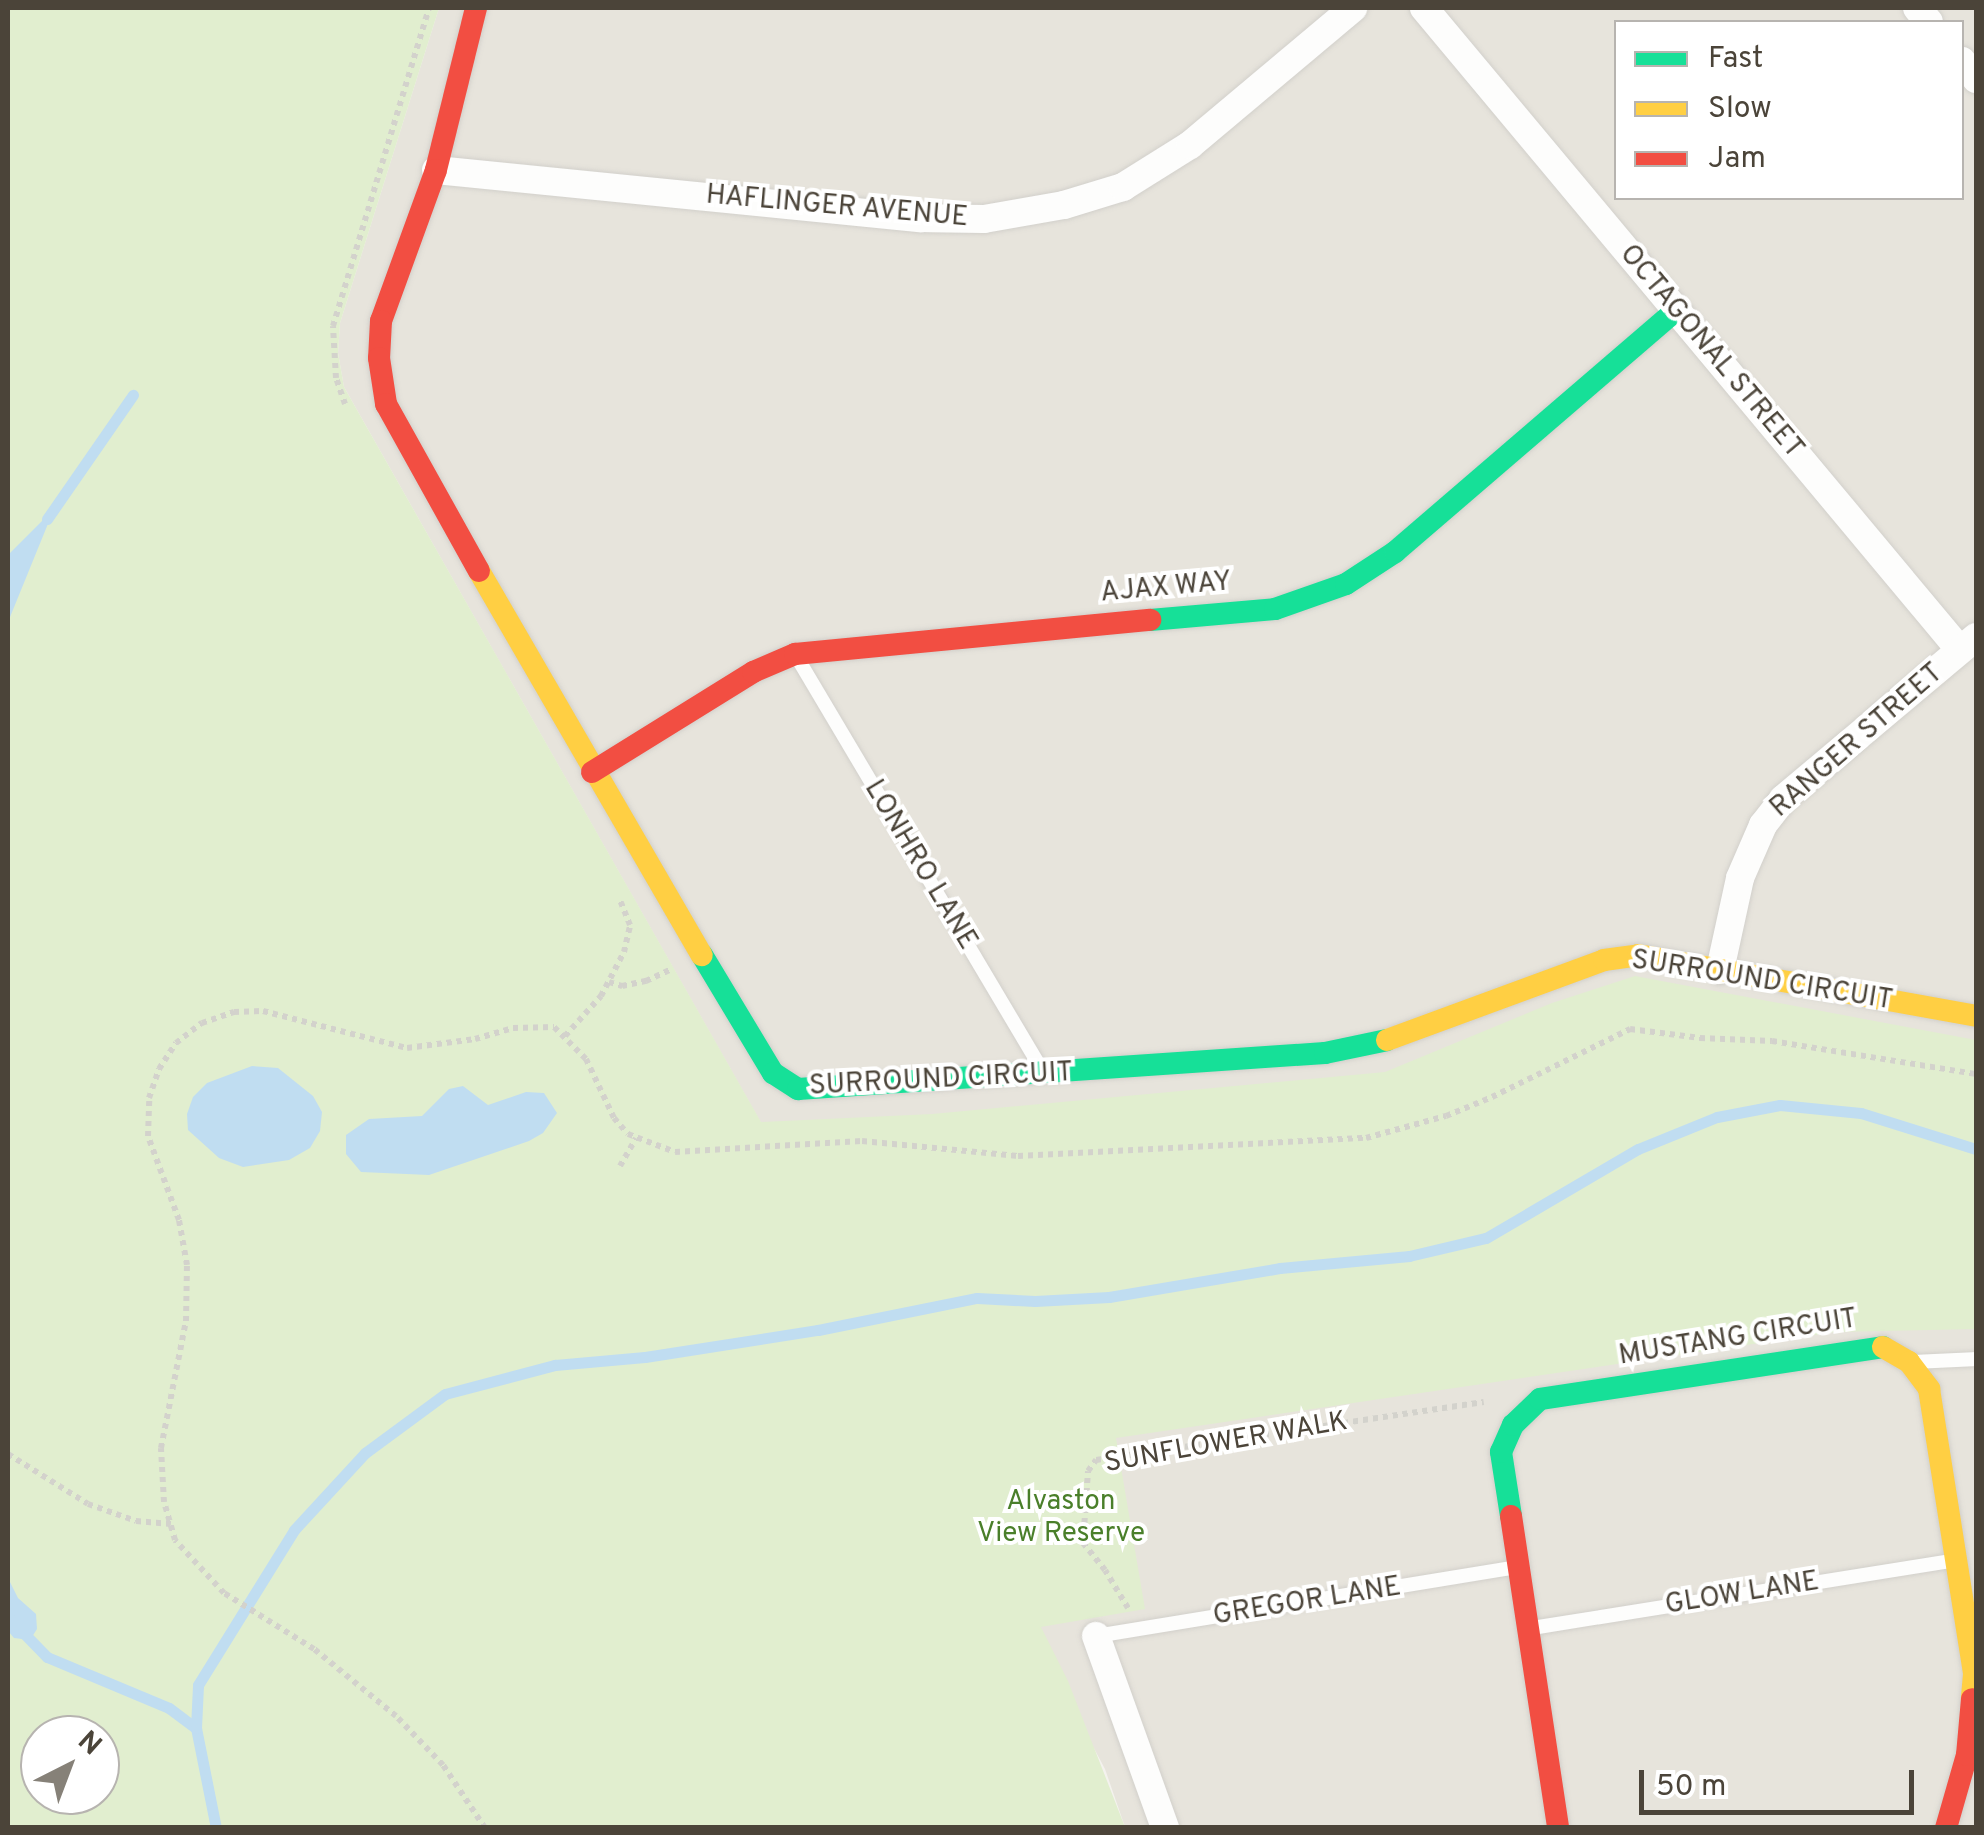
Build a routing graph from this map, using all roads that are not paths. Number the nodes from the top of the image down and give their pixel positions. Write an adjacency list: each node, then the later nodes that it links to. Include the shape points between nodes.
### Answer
1 (476, 8): 4 (street, SURROUND CIRCUIT)
2 (1354, 8): 4 (street, HAFLINGER AVENUE, via 1190,145 1123,187 1064,206 984,218 921,218)
3 (1424, 8): 5 (street, OCTAGONAL STREET)
4 (436, 170): 8 (street, SURROUND CIRCUIT, via 381,321 386,404)
5 (1676, 310): 6 (street, OCTAGONAL STREET); 7 (street, AJAX WAY, via 1395,552 1330,590 1275,609)
6 (1968, 644): 9 (street, RANGER STREET, via 1762,825 1740,878)
7 (796, 654): 8 (street, AJAX WAY, via 754,672); 11 (lane, LONHRO LANE)
8 (592, 772): 11 (street, SURROUND CIRCUIT, via 773,1073 798,1089)
9 (1720, 970): 10 (street, SURROUND CIRCUIT); 11 (street, SURROUND CIRCUIT, via 1638,956 1604,960 1396,1038 1325,1053)
10 (1976, 1016)
11 (1046, 1076)
12 (1976, 1359): 13 (lane)
13 (1909, 1362): 14 (street, via 1929,1389); 15 (street, MUSTANG CIRCUIT, via 1881,1346 1540,1398 1514,1425 1501,1452)
14 (1956, 1560): 16 (lane, GLOW LANE); 20 (street, via 1974,1674 1967,1755)
15 (1518, 1567): 16 (street); 17 (lane, GREGOR LANE)
16 (1528, 1629): 19 (street)
17 (1096, 1636): 18 (street)
18 (1165, 1828)
19 (1558, 1828)
20 (1946, 1828)

